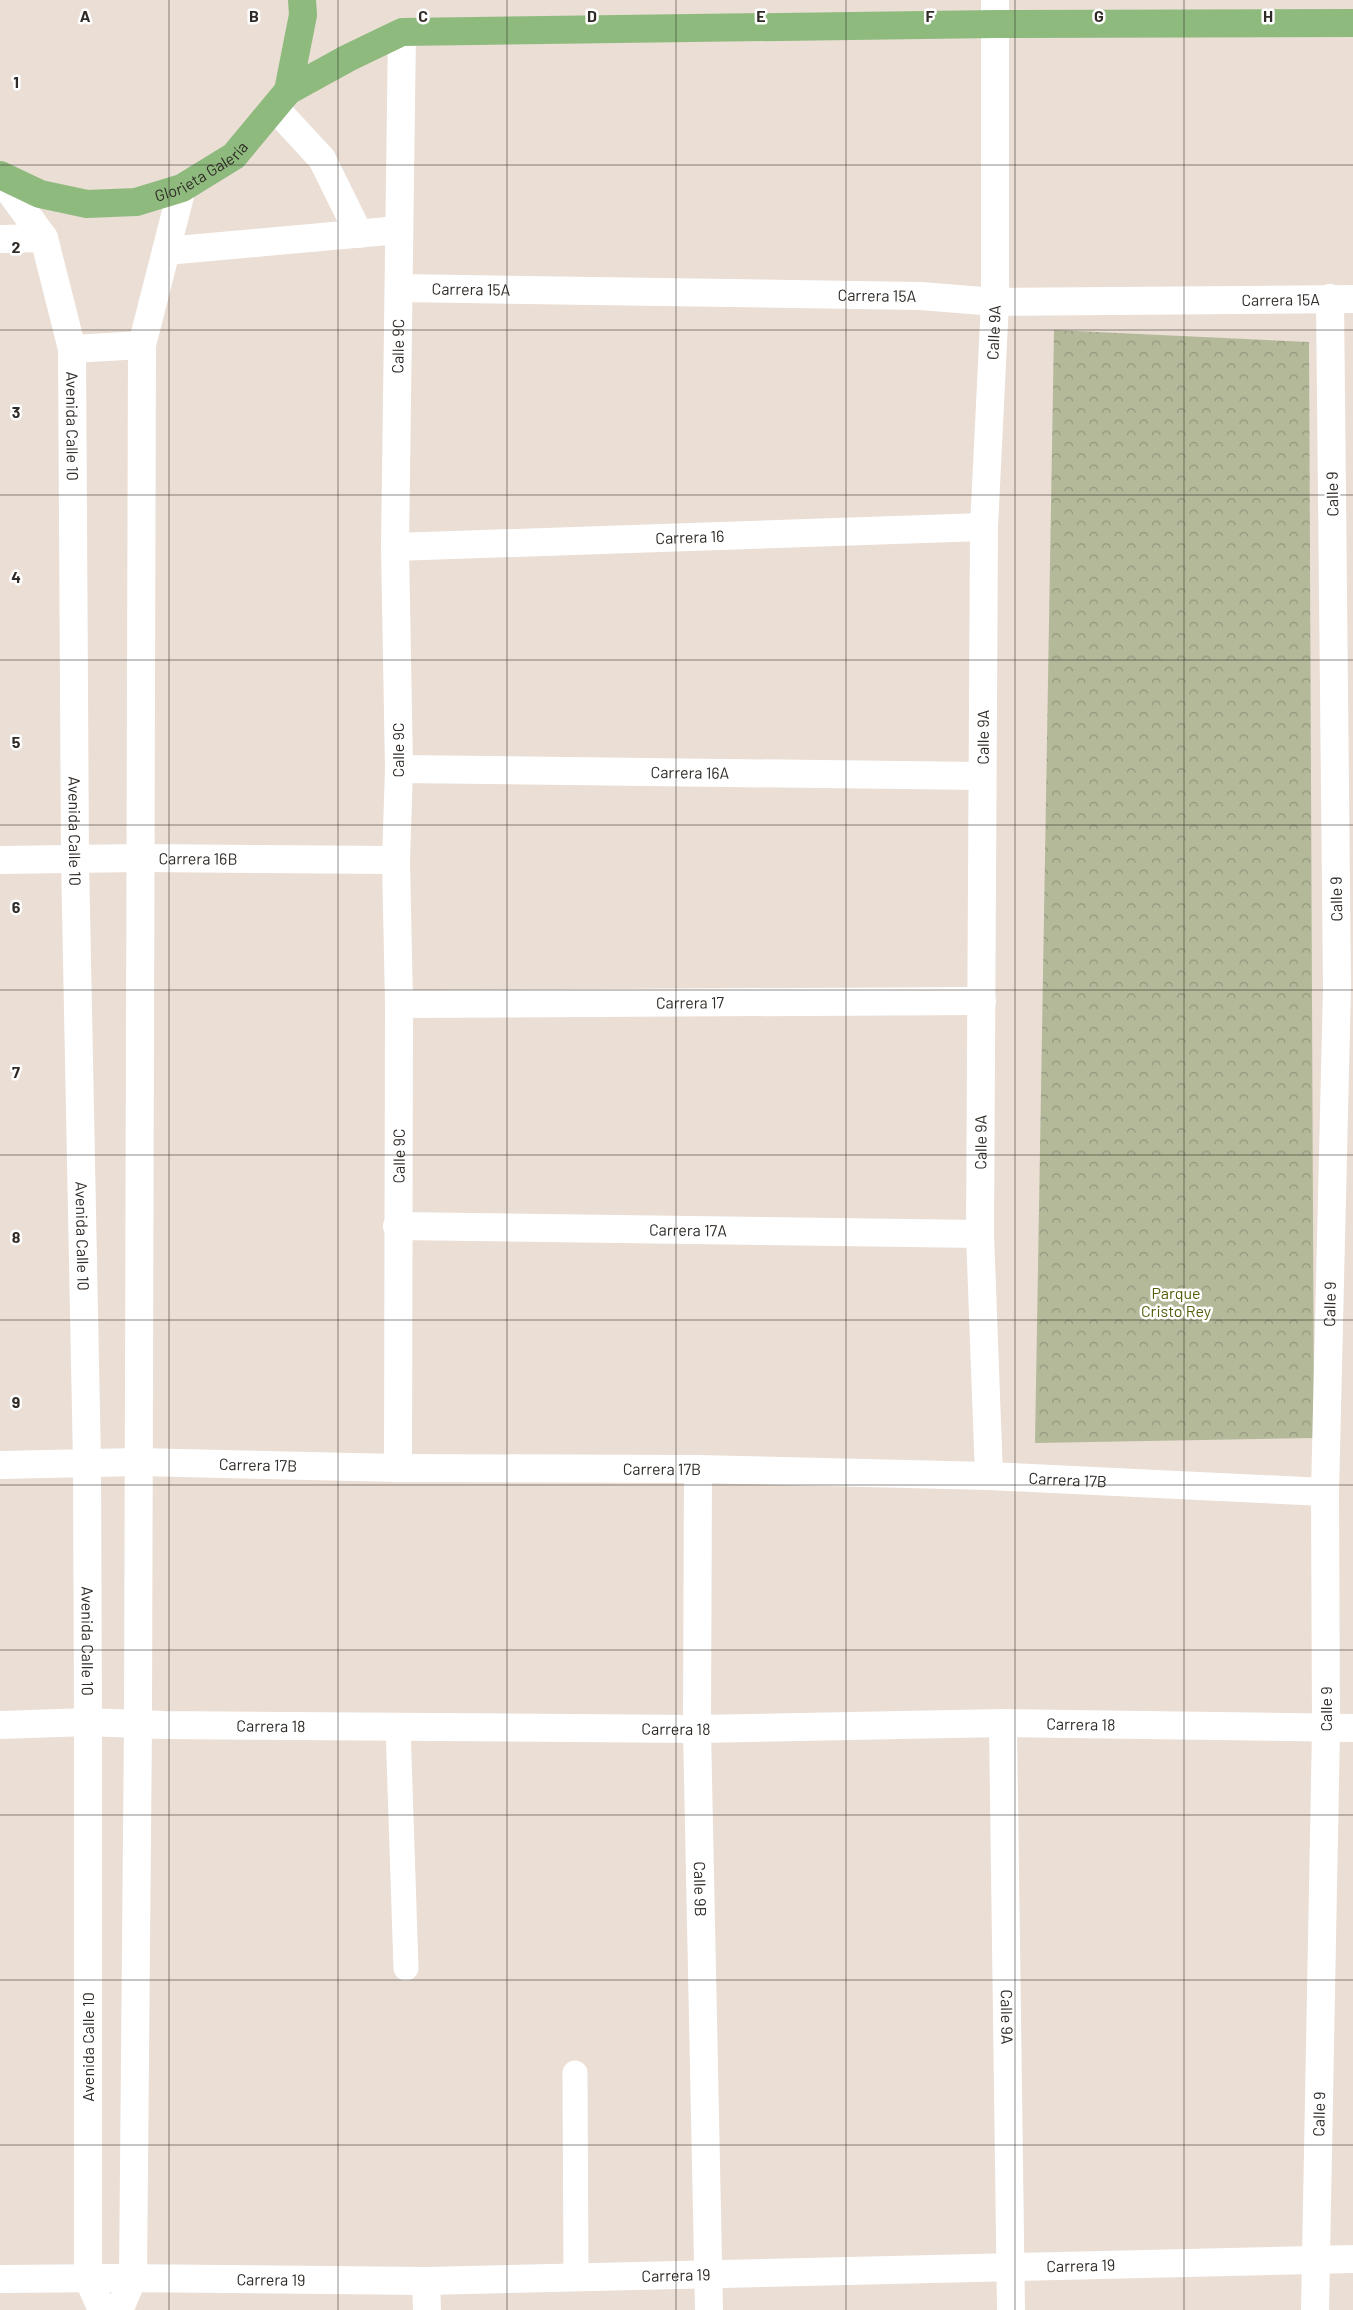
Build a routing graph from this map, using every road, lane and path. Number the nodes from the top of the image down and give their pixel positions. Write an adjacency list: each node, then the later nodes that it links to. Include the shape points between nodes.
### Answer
1 (302, 0): 5 (highway, Glorieta Galería, via 303,15)
2 (995, 12): 3 (highway); 4 (highway); 15 (street, Calle 9A)
3 (1353, 22)
4 (402, 32): 5 (highway, via 348,58); 8 (street, Calle 9C)
5 (282, 100): 7 (highway, Glorieta Galería, via 234,156); 9 (street, via 322,159)
6 (0, 177): 7 (highway, Glorieta Galería, via 40,194 87,204 136,202); 10 (street, Avenida Calle 10)
7 (182, 188): 12 (street)
8 (399, 230): 9 (street); 13 (street, Calle 9C)
9 (359, 234): 12 (street)
10 (44, 238): 11 (street); 17 (street, Avenida Calle 10)
11 (0, 239)
12 (166, 250): 16 (street)
13 (399, 288): 15 (street, Carrera 15A, via 921,296); 19 (street, Calle 9C)
14 (1341, 298): 15 (street, Carrera 15A); 26 (street, Calle 9)
15 (995, 302): 18 (street, Calle 9A)
16 (142, 345): 17 (street); 22 (street)
17 (72, 349): 24 (street, Avenida Calle 10)
18 (984, 527): 19 (street, Carrera 16); 21 (street, Calle 9A)
19 (396, 547): 20 (street, Calle 9C)
20 (399, 769): 21 (street, Carrera 16A); 25 (street, Calle 9C)
21 (982, 776): 27 (street, Calle 9A)
22 (141, 858): 24 (street, Carrera 16B); 25 (street, Carrera 16B); 31 (street)
23 (0, 860): 24 (street, Carrera 16B)
24 (75, 860): 32 (street, Avenida Calle 10)
25 (396, 860): 28 (street, Calle 9C)
26 (1345, 987): 37 (street, Calle 9)
27 (982, 1001): 28 (street, Carrera 17); 30 (street, Calle 9A)
28 (399, 1004): 29 (street, Calle 9C)
29 (397, 1226): 30 (street, Carrera 17A); 34 (street, Calle 9C)
30 (980, 1234): 36 (street, Calle 9A)
31 (138, 1462): 32 (street, Carrera 17B); 34 (street, Carrera 17B); 40 (street)
32 (87, 1463): 33 (street, Carrera 17B); 38 (street, Avenida Calle 10)
33 (0, 1465)
34 (398, 1468): 35 (street, Carrera 17B)
35 (698, 1469): 36 (street, Carrera 17B); 45 (street, Calle 9B)
36 (989, 1476): 37 (street, Carrera 17B)
37 (1325, 1492): 43 (street, Calle 9)
38 (88, 1722): 40 (street, Carrera 18); 41 (street, Carrera 18); 52 (street, Avenida Calle 10)
39 (1003, 1723): 43 (street, Carrera 18); 45 (street, Carrera 18); 50 (street, Calle 9A)
40 (138, 1724): 42 (street, Carrera 18); 53 (street)
41 (0, 1725)
42 (398, 1726): 45 (street, Carrera 18); 46 (lane)
43 (1326, 1728): 44 (street, Carrera 18); 48 (street, Calle 9)
44 (1353, 1728)
45 (697, 1729): 51 (street, Calle 9B)
46 (406, 1968)
47 (575, 2073): 54 (lane)
48 (1315, 2259): 49 (street, Carrera 19); 50 (street, Carrera 19); 62 (street, Calle 9)
49 (1353, 2259)
50 (1010, 2268): 51 (street, Carrera 19); 61 (street, Calle 9A)
51 (709, 2274): 54 (street, Carrera 19); 60 (street, Calle 9B)
52 (88, 2278): 53 (street, Carrera 19); 55 (street, Carrera 19); 57 (street, Avenida Calle 10)
53 (133, 2278): 56 (street, Carrera 19); 58 (street)
54 (576, 2278): 56 (street, Carrera 19)
55 (0, 2279)
56 (426, 2281): 59 (street)
57 (102, 2310)
58 (119, 2310)
59 (427, 2310)
60 (709, 2310)
61 (1011, 2310)
62 (1315, 2310)

